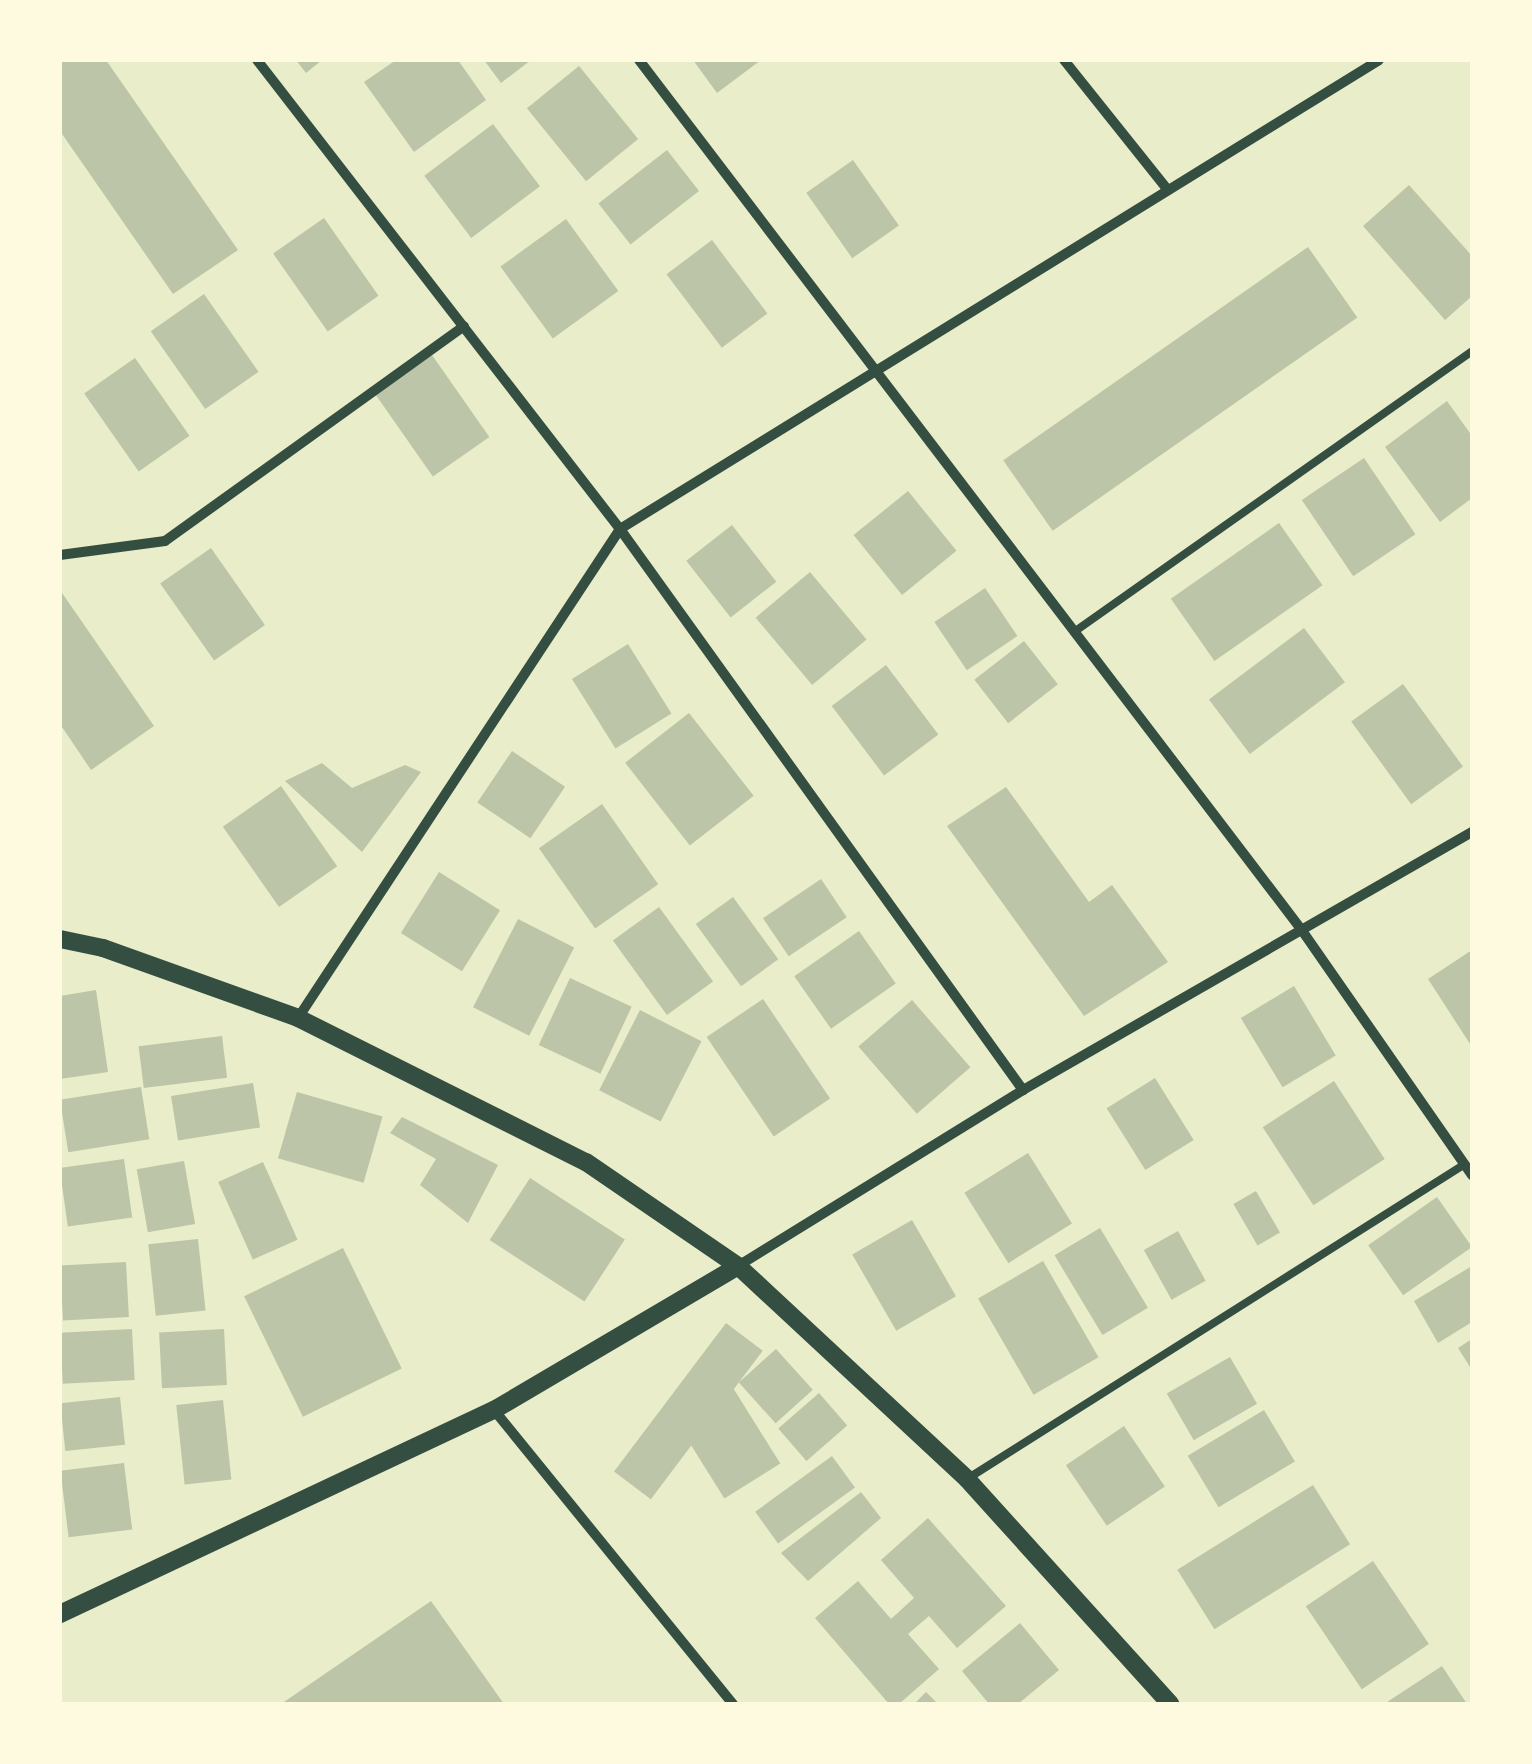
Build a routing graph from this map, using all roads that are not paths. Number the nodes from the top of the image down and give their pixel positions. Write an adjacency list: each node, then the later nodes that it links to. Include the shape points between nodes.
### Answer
1 (257, 60): 6 (street)
2 (639, 60): 8 (street)
3 (1064, 60): 5 (street)
4 (1379, 60): 5 (street)
5 (1167, 189): 8 (street)
6 (464, 326): 9 (street); 10 (street, via 165,541)
7 (1472, 351): 11 (lane)
8 (875, 368): 9 (street); 11 (street)
9 (620, 529): 15 (street); 16 (street)
10 (60, 555)
11 (1074, 632): 13 (street)
12 (1472, 832): 13 (street)
13 (1301, 929): 16 (street); 17 (street)
14 (60, 939): 15 (street)
15 (298, 1018): 19 (street, via 586,1162)
16 (1023, 1090): 19 (street)
17 (1465, 1164): 18 (street); 21 (lane)
18 (1472, 1175)
19 (738, 1266): 20 (street); 21 (street)
20 (494, 1410): 22 (street); 23 (street)
21 (968, 1478): 24 (street)
22 (60, 1614)
23 (733, 1704)
24 (1170, 1704)

